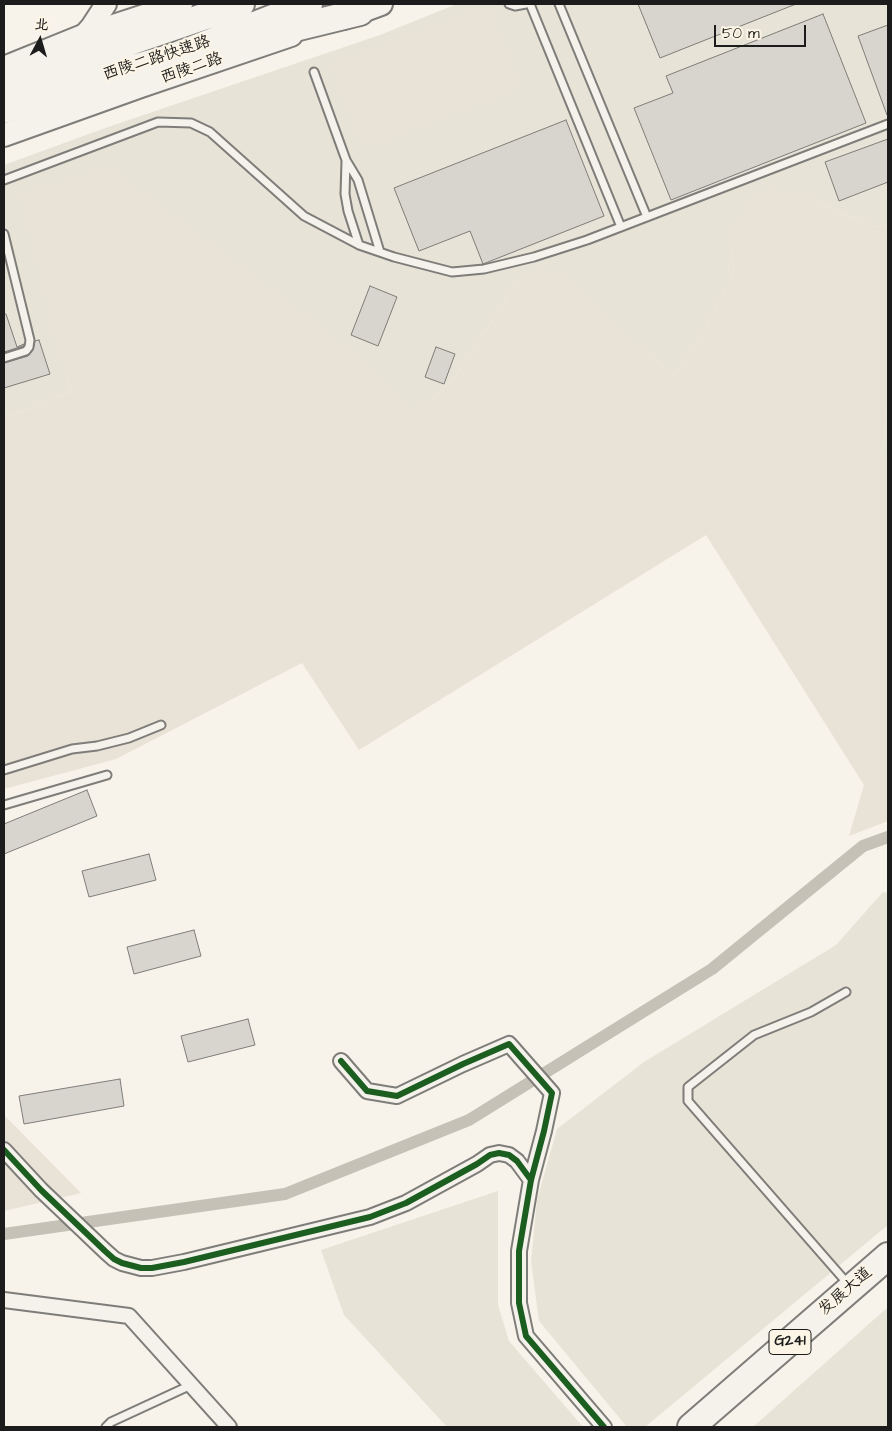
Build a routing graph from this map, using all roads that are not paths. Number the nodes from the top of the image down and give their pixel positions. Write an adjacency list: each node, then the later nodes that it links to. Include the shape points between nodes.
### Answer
1 (106, 4): 10 (main road)
2 (181, 4): 10 (main road)
3 (241, 4): 14 (highway, 西陵二路快速路)
4 (309, 4): 11 (highway, 西陵二路快速路)
5 (509, 4): 6 (lane)
6 (526, 4)
7 (530, 4): 21 (lane)
8 (559, 4): 20 (lane)
9 (370, 8): 11 (highway); 17 (main road, 西陵二路)
10 (83, 36): 12 (main road)
11 (172, 57): 15 (highway, 西陵二路快速路)
12 (4, 68)
13 (314, 72): 18 (lane)
14 (4, 85)
15 (4, 110)
16 (888, 124): 20 (lane)
17 (4, 135)
18 (346, 160): 23 (lane, via 345,194); 24 (lane, via 358,180)
19 (5, 180): 23 (lane, via 158,122 191,123 210,132 304,216)
20 (647, 217): 21 (lane)
21 (621, 227): 24 (lane, via 484,269 452,272)
22 (4, 234): 25 (lane, via 30,340 26,351)
23 (359, 245): 24 (lane)
24 (380, 252)
25 (4, 358)
26 (161, 724): 27 (lane, via 129,738 72,748)
27 (4, 770)
28 (106, 774): 29 (lane)
29 (4, 805)
30 (846, 992): 36 (lane, via 810,1012 754,1035 688,1087 688,1101)
31 (341, 1061): 33 (street, via 367,1091 397,1096 510,1044 552,1093)
32 (4, 1150): 33 (street, via 105,1252 122,1263 141,1268 347,1223 386,1211 490,1155 509,1155)
33 (531, 1180): 41 (street, via 518,1251 519,1303 526,1336)
34 (888, 1256): 36 (highway, 发展大道 / G241)
35 (888, 1280): 43 (highway, 发展大道 / G241)
36 (851, 1288): 42 (highway, 发展大道 / G241)
37 (4, 1300): 38 (street, via 129,1316)
38 (191, 1385): 39 (lane); 40 (street)
39 (106, 1427)
40 (229, 1427)
41 (604, 1427)
42 (691, 1427)
43 (718, 1427)

